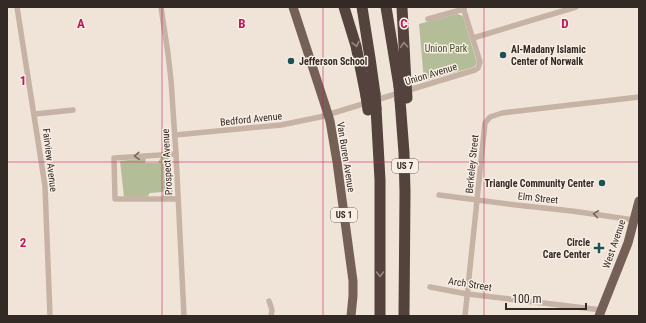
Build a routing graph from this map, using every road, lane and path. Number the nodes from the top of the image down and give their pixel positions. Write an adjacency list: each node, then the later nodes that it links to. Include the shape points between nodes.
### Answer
1 (17, 7): 16 (street, Fairview Avenue)
2 (161, 7): 18 (street, Prospect Avenue, via 171,73)
3 (293, 7): 17 (main road, Van Buren Avenue / US 1)
4 (344, 7): 13 (highway, one-way to 13)
5 (362, 7): 13 (highway, US 7, via 370,58)
6 (386, 7): 12 (highway, US 7)
7 (402, 7): 12 (highway, one-way to 7)
8 (576, 7): 11 (street)
9 (464, 8): 10 (street); 11 (street)
10 (428, 19)
11 (473, 38): 17 (street, Union Avenue, via 480,62 475,70)
12 (403, 85): 34 (highway, US 7, bridge)
13 (370, 95): 33 (highway, US 7, one-way to 33, bridge, via 380,173)
14 (639, 97): 22 (street, Berkeley Street, via 502,112 490,117 485,122)
15 (73, 110): 16 (street)
16 (35, 114): 29 (street, Fairview Avenue, via 45,186)
17 (328, 115): 18 (street, Bedford Avenue, via 281,126); 32 (main road, Van Buren Avenue / US 1, via 353,281)
18 (175, 135): 19 (street, Prospect Avenue)
19 (176, 154): 21 (street, Prospect Avenue); 21 (street, one-way to 21, via 114,158 115,199)
20 (439, 195): 22 (street, Elm Street)
21 (178, 199): 30 (street, Prospect Avenue)
22 (477, 200): 24 (street, Elm Street, one-way to 22); 26 (street, Berkeley Street)
23 (639, 201): 24 (main road, West Avenue)
24 (634, 220): 28 (main road, West Avenue, via 628,243)
25 (430, 287): 26 (street, Arch Street)
26 (467, 294): 28 (street, Arch Street); 35 (street, Berkeley Street)
27 (269, 301): 31 (street)
28 (601, 313)
29 (50, 316)
30 (184, 316)
31 (271, 316)
32 (351, 316)
33 (380, 316)
34 (404, 316)
35 (465, 316)

